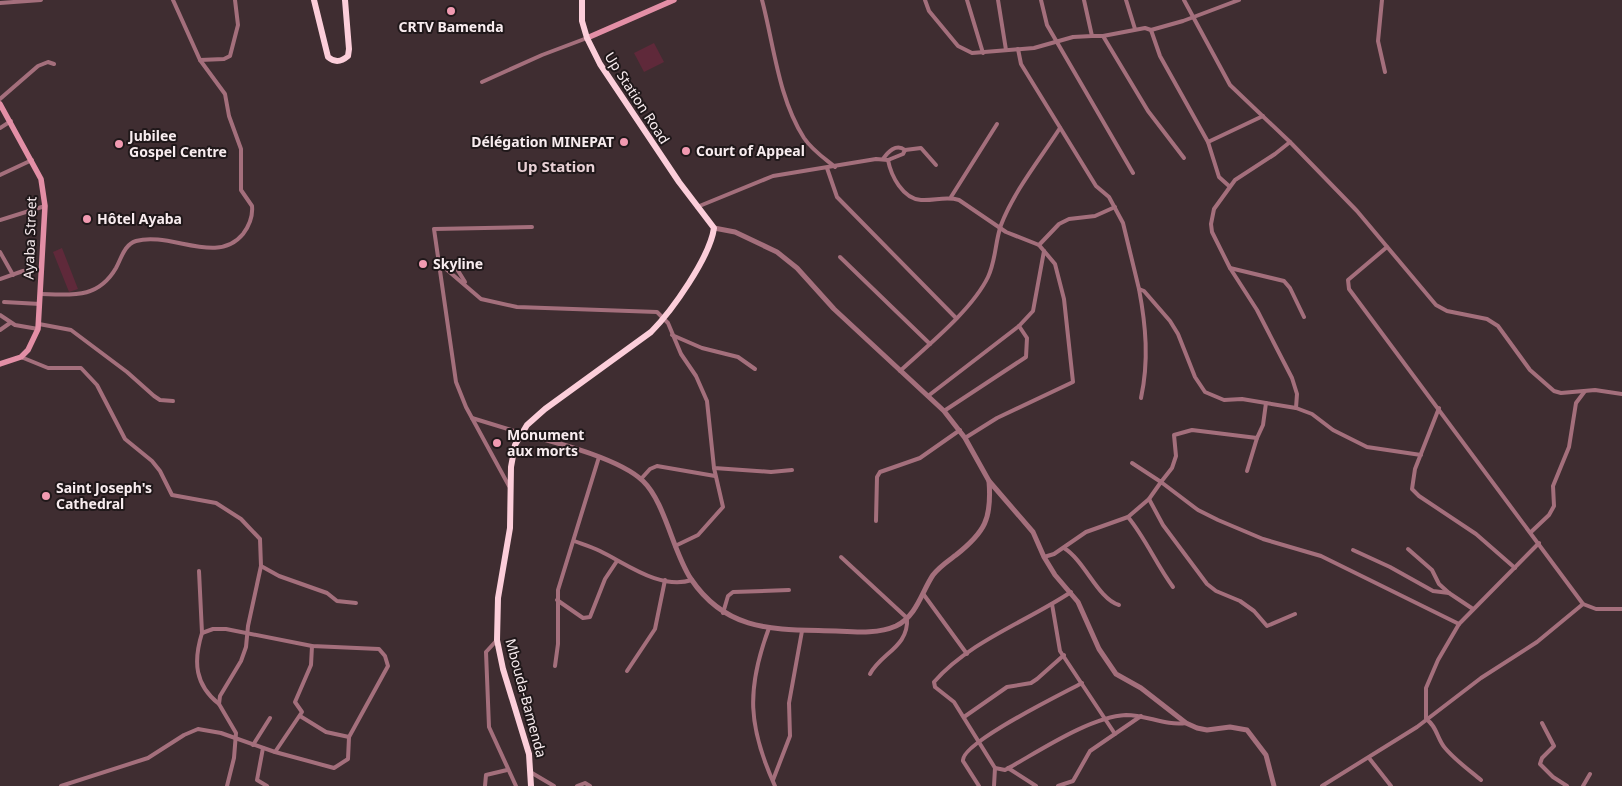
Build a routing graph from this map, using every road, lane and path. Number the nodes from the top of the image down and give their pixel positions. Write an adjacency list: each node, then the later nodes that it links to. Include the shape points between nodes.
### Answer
1 (41, 0): 18 (street)
2 (173, 0): 29 (street)
3 (235, 0): 29 (street, via 238,25 230,56)
4 (314, 0): 5 (highway, via 328,57 333,61 348,56)
5 (345, 0)
6 (582, 0): 24 (highway, Up Station Road, via 582,21)
7 (674, 0): 24 (main road)
8 (762, 0): 47 (street, via 788,103 804,137)
9 (925, 0): 28 (street, via 929,11 958,46 972,53)
10 (967, 0): 28 (street)
11 (998, 0): 27 (street)
12 (1041, 0): 25 (street, via 1047,25)
13 (1084, 0): 22 (street)
14 (1126, 0): 20 (street)
15 (1184, 0): 19 (street)
16 (1239, 0): 19 (street)
17 (1382, 0): 31 (street, via 1378,41)
18 (0, 2)
19 (1192, 18): 21 (street); 35 (street, via 1230,85)
20 (1135, 29): 21 (street); 23 (street)
21 (1151, 30): 40 (street, via 1160,56)
22 (1092, 36): 23 (street); 25 (street)
23 (1103, 36): 43 (street, via 1148,111)
24 (587, 38): 32 (street, via 528,60); 54 (highway, Up Station Road, via 649,140)
25 (1056, 42): 26 (street); 49 (street)
26 (1018, 49): 27 (street); 39 (street, via 1021,64)
27 (1006, 50): 28 (street)
28 (983, 53)
29 (200, 60): 71 (street, via 225,94 229,116 241,146 241,190 252,210 247,229 228,246 186,245 164,240 135,242 125,249 116,268 96,288 76,295)
30 (54, 64): 33 (street, via 48,62 38,66)
31 (1385, 72)
32 (482, 82)
33 (0, 99)
34 (0, 104): 36 (main road, Ayaba Street)
35 (1263, 116): 40 (street); 41 (street)
36 (11, 121): 38 (street); 44 (main road, Ayaba Street)
37 (997, 124): 52 (street)
38 (0, 128)
39 (1060, 128): 55 (street, via 1096,186); 58 (street)
40 (1208, 142): 51 (street, via 1217,173)
41 (1290, 142): 51 (street); 61 (street, via 1357,211)
42 (905, 150): 45 (street, via 903,154); 45 (street, via 895,148 889,151); 46 (street, via 921,148)
43 (1184, 158)
44 (32, 160): 50 (street); 53 (main road, Ayaba Street, via 44,186)
45 (885, 160): 47 (street); 52 (street, via 898,184 913,198)
46 (936, 164)
47 (835, 167): 48 (street)
48 (827, 168): 54 (street, via 773,176); 77 (street, via 837,197)
49 (1133, 172)
50 (0, 175)
51 (1229, 186): 66 (street, via 1214,209 1211,224)
52 (951, 197): 58 (street)
53 (45, 206): 56 (street); 67 (main road, Ayaba Street)
54 (697, 207): 59 (highway, Up Station Road)
55 (1115, 207): 60 (street, via 1095,216 1069,219); 70 (street, via 1127,234)
56 (0, 220)
57 (532, 227): 65 (street, via 434,229)
58 (1000, 227): 60 (street); 77 (street, via 988,277)
59 (714, 228): 76 (highway, via 713,238); 87 (street, via 735,232 777,252)
60 (1039, 246): 62 (street)
61 (1386, 247): 88 (street, via 1436,305 1447,311 1487,319 1498,326 1544,384 1561,393); 95 (street, via 1348,280 1347,286)
62 (1044, 251): 80 (street, via 1033,311); 100 (street, via 1057,268 1064,299 1073,382 997,418)
63 (0, 252): 68 (street)
64 (840, 257): 83 (street)
65 (439, 263): 76 (street, via 481,299 495,304 657,312); 97 (street, via 456,382)
66 (1230, 268): 75 (street, via 1284,281); 94 (street, via 1257,310 1292,378 1297,394)
67 (42, 269): 68 (street); 71 (main road, Ayaba Street)
68 (13, 275): 69 (street)
69 (0, 279)
70 (1139, 289): 91 (street, via 1146,349 1146,373); 93 (street, via 1170,321 1205,392 1224,400)
71 (41, 294): 73 (main road, Ayaba Street)
72 (4, 302): 73 (street)
73 (40, 304): 79 (main road, Ayaba Street)
74 (0, 314): 78 (street)
75 (1304, 317)
76 (665, 318): 82 (street); 99 (highway, Mbouda-Bamenda, via 651,332 545,409)
77 (956, 318): 83 (street)
78 (10, 322): 79 (street); 81 (street)
79 (38, 326): 84 (main road, Ayaba Street, via 28,350); 92 (street, via 71,330 128,372 154,396)
80 (1019, 326): 90 (street); 96 (street, via 1027,338 1026,357)
81 (0, 330)
82 (672, 335): 86 (street, via 708,350 738,356); 105 (street, via 707,400)
83 (930, 344): 87 (street)
84 (21, 357): 85 (main road); 126 (street, via 48,368 80,368 88,374 125,439 152,461 172,495 216,502 241,519 260,539)
85 (0, 364)
86 (755, 369)
87 (900, 370): 90 (street)
88 (1586, 390): 89 (street); 116 (street, via 1576,403 1569,447 1553,486 1554,506)
89 (1622, 394)
90 (928, 396): 96 (street)
91 (1140, 398)
92 (173, 401)
93 (1266, 403): 94 (street); 101 (street, via 1263,425)
94 (1296, 408): 102 (street, via 1368,447)
95 (1439, 408): 102 (street); 116 (street)
96 (944, 412): 98 (street)
97 (472, 418): 99 (street); 112 (street)
98 (960, 430): 100 (street); 115 (street, via 909,464 880,472 877,478)
99 (521, 432): 103 (street); 112 (highway, Mbouda-Bamenda, via 512,457)
100 (965, 438): 110 (street)
101 (1257, 438): 107 (street); 111 (street, via 1192,430 1180,432 1173,437 1176,456)
102 (1421, 455): 127 (street, via 1412,489 1476,534)
103 (599, 457): 109 (street); 117 (street)
104 (1132, 463): 111 (street)
105 (714, 468): 106 (street, via 771,472); 108 (street)
106 (792, 470)
107 (1247, 472)
108 (715, 476): 109 (street, via 657,466); 119 (street, via 724,507 698,535)
109 (641, 479): 119 (street, via 653,495)
110 (989, 481): 124 (street, via 1033,532); 135 (street, via 989,516 979,534 933,575)
111 (1162, 482): 113 (street); 146 (street, via 1198,510 1218,520 1263,539 1321,556)
112 (510, 488): 151 (highway, Mbouda-Bamenda, via 512,508 498,598)
113 (1150, 499): 114 (street); 144 (street, via 1163,525 1212,589 1240,600 1267,626)
114 (1128, 517): 120 (street, via 1086,532); 131 (street, via 1146,540 1155,561)
115 (876, 521)
116 (1531, 532): 118 (street)
117 (574, 541): 125 (street); 136 (street)
118 (1539, 543): 127 (street); 139 (street)
119 (675, 546): 130 (street)
120 (1064, 548): 124 (street); 140 (street, via 1077,558 1112,602)
121 (1408, 549): 134 (street, via 1432,570 1439,584)
122 (1353, 550): 134 (street, via 1433,591)
123 (841, 557): 145 (street)
124 (1044, 558): 133 (street)
125 (617, 561): 129 (street); 136 (street, via 605,579 590,617 583,618)
126 (261, 566): 137 (street, via 327,593 337,602); 150 (street)
127 (1515, 568): 141 (street)
128 (199, 570): 149 (street)
129 (665, 580): 130 (street, via 678,583); 156 (street, via 655,629)
130 (692, 580): 143 (street)
131 (1173, 587)
132 (789, 590): 143 (street, via 733,592 728,596)
133 (1071, 592): 138 (street); 166 (street, via 1108,664 1122,679 1141,688)
134 (1449, 593): 141 (street)
135 (924, 595): 145 (street); 153 (street)
136 (556, 600): 155 (street, via 558,644)
137 (356, 603)
138 (1052, 604): 153 (street); 154 (street, via 1059,645)
139 (1583, 604): 142 (street, via 1596,609); 165 (street, via 1530,647 1480,678)
140 (1119, 605)
141 (1473, 609): 146 (street)
142 (1622, 609)
143 (723, 612): 147 (street)
144 (1295, 614)
145 (907, 618): 148 (street, via 896,626 867,632); 157 (street, via 900,644 874,666)
146 (1459, 624): 165 (street, via 1426,688)
147 (769, 628): 148 (street); 181 (street, via 757,661 753,689 756,735)
148 (802, 631): 181 (street, via 788,711 790,736)
149 (202, 634): 150 (street, via 219,628); 159 (street, via 198,679 206,694)
150 (247, 635): 152 (street); 159 (street, via 241,661 220,696)
151 (497, 640): 178 (street, via 486,652 488,719); 179 (highway, Mbouda-Bamenda)
152 (312, 646): 160 (street, via 311,665 295,702 302,711); 169 (street, via 380,649 385,656 388,666)
153 (967, 654): 162 (street, via 947,668 933,684 954,702)
154 (1064, 655): 158 (street); 162 (street, via 1031,683 1007,687)
155 (555, 666)
156 (627, 672)
157 (870, 674)
158 (1082, 683): 164 (street); 171 (street)
159 (219, 704): 170 (street, via 235,728)
160 (300, 716): 169 (street, via 326,732); 174 (street)
161 (1141, 716): 164 (street); 166 (street, via 1170,724); 168 (street)
162 (964, 717): 171 (street)
163 (270, 718): 172 (street)
164 (1104, 718): 168 (street); 177 (street)
165 (1426, 719): 175 (street); 182 (street, via 1434,726 1449,753)
166 (1186, 723): 197 (street, via 1208,730 1230,727 1247,730 1266,755)
167 (1542, 723): 200 (street, via 1554,746 1540,764)
168 (1115, 734): 196 (street, via 1090,751 1073,781)
169 (348, 737): 174 (street, via 348,759 334,768)
170 (236, 739): 172 (street); 183 (street, via 198,729 148,758); 184 (street)
171 (979, 740): 176 (street); 193 (street, via 962,758)
172 (253, 745): 173 (street)
173 (263, 748): 174 (street); 185 (street, via 257,780)
174 (276, 752)
175 (1369, 758): 198 (street); 199 (street)
176 (995, 768): 177 (street); 194 (street)
177 (1008, 768): 195 (street)
178 (507, 770): 186 (street, via 486,774); 187 (street)
179 (532, 773): 188 (highway, Mbouda-Bamenda); 189 (street)
180 (1590, 774): 201 (street)
181 (773, 780): 192 (street)
182 (1480, 780)
183 (61, 786)
184 (227, 786)
185 (267, 786)
186 (485, 786)
187 (516, 786)
188 (531, 786)
189 (554, 786)
190 (577, 786): 191 (street, via 585,783)
191 (590, 786)
192 (776, 786)
193 (979, 786)
194 (994, 786)
195 (1036, 786)
196 (1058, 786)
197 (1274, 786)
198 (1322, 786)
199 (1391, 786)
200 (1567, 786)
201 (1583, 786)

